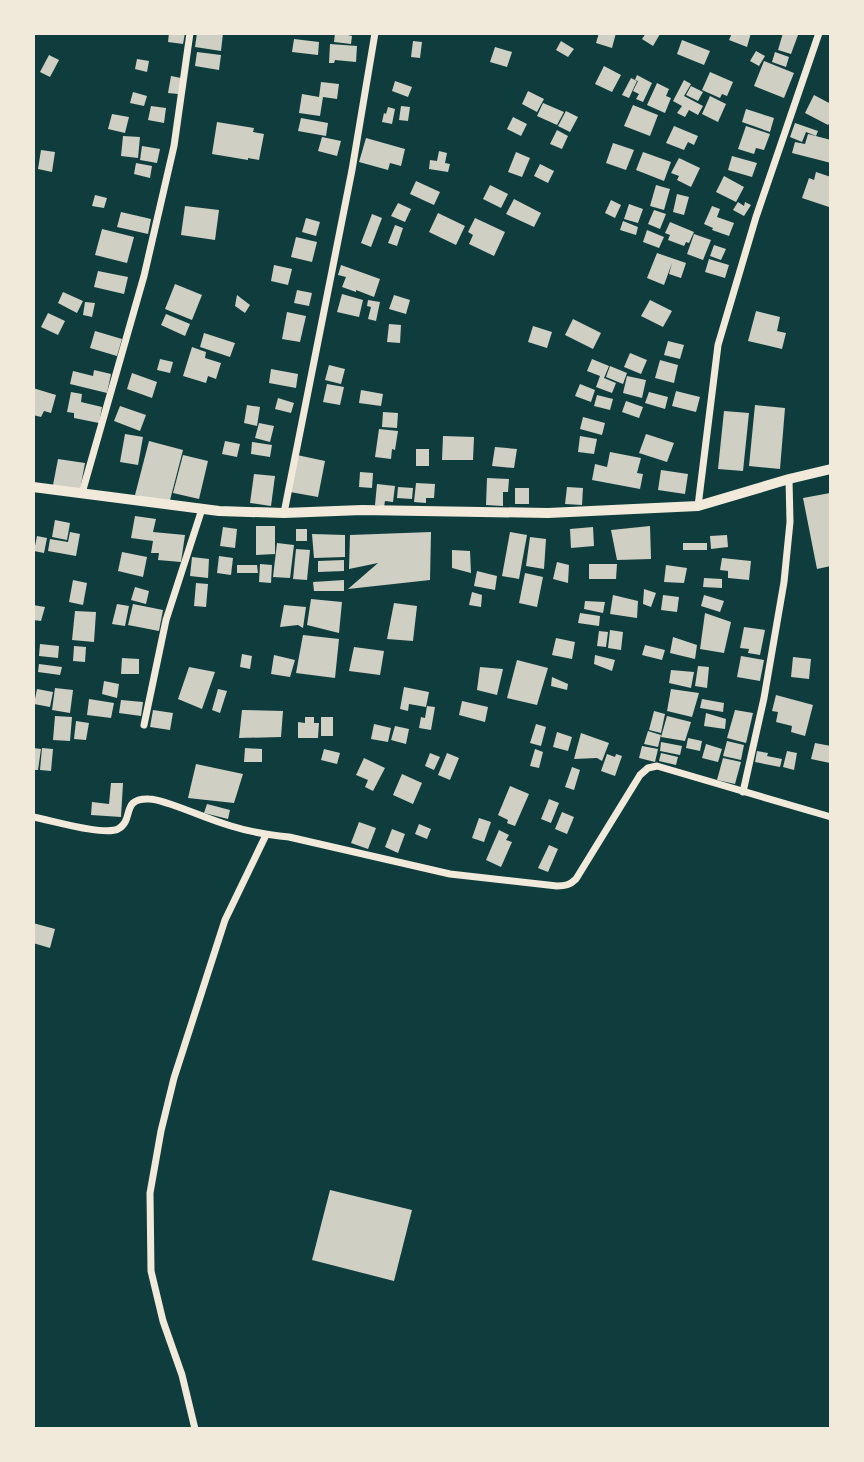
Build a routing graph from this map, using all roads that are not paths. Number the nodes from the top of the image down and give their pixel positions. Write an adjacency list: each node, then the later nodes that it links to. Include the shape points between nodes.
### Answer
1 (190, 33): 7 (street, via 174,146 144,276)
2 (375, 33): 10 (street)
3 (819, 33): 8 (street, via 718,345)
4 (831, 469): 5 (street)
5 (789, 479): 8 (street); 12 (street, via 790,522 782,596)
6 (33, 486): 7 (street)
7 (82, 493): 9 (street)
8 (698, 506): 10 (street, via 548,513)
9 (202, 509): 10 (street); 11 (street, via 166,620)
10 (284, 513)
11 (144, 725)
12 (743, 792): 14 (street); 15 (street, via 657,766 648,768 576,879 565,886 450,874)
13 (33, 817): 15 (street, via 110,831 124,824 133,802 153,798)
14 (831, 817)
15 (266, 835): 16 (street, via 225,920 174,1078 150,1193 150,1271)
16 (195, 1429)

